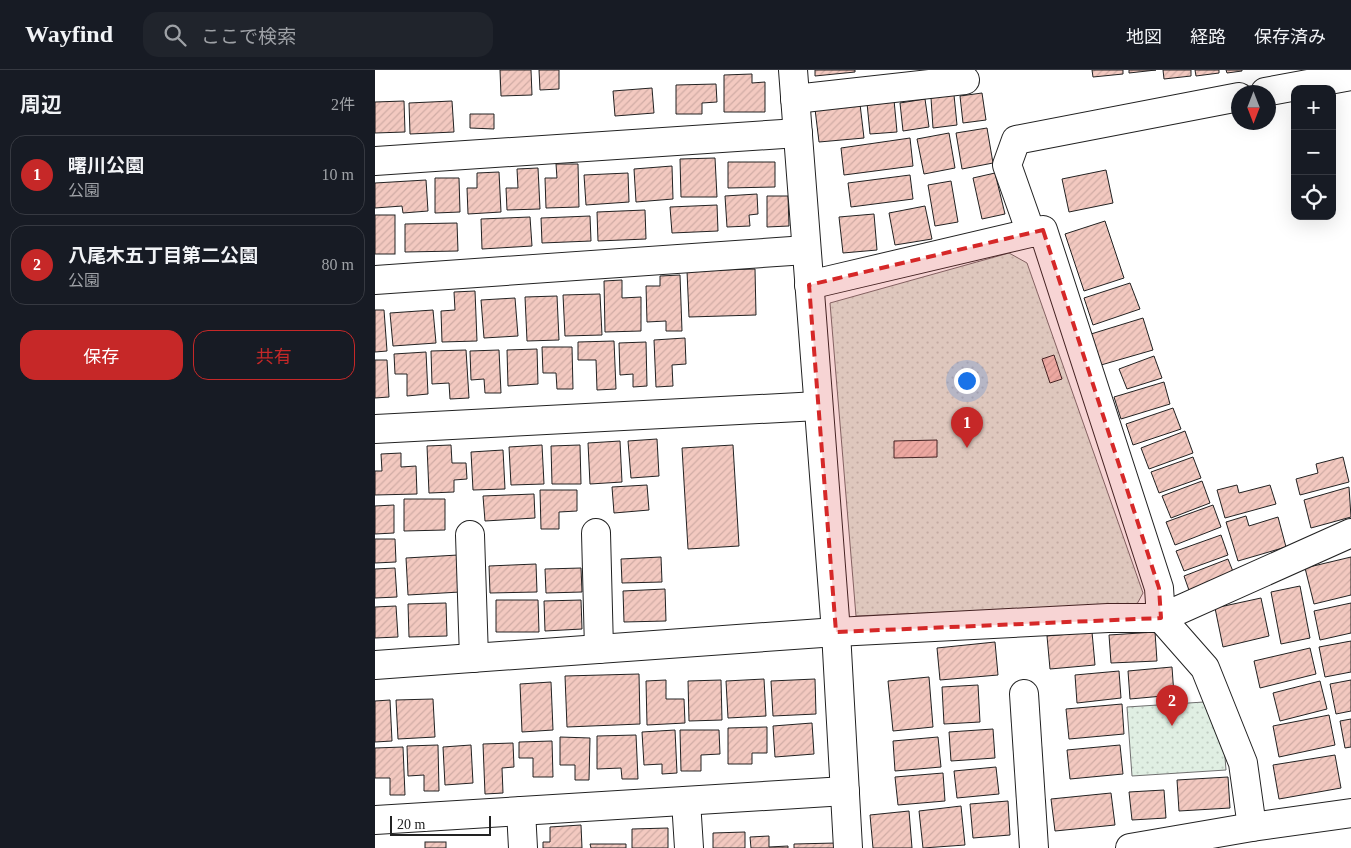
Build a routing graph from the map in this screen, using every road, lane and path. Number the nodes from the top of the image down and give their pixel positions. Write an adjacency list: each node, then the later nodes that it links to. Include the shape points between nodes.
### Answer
1 (793, 70): 5 (street)
2 (1351, 76): 4 (street)
3 (965, 80): 5 (street)
4 (1276, 90)
5 (795, 99): 7 (street)
6 (1231, 100): 9 (street, via 1016,140 1007,165)
7 (798, 133): 8 (street); 10 (street)
8 (375, 161)
9 (1031, 232): 12 (street); 18 (street, via 1043,230 1159,588)
10 (806, 250): 11 (street); 12 (street)
11 (375, 280)
12 (809, 285): 13 (street)
13 (819, 406): 14 (street); 19 (street)
14 (375, 429)
15 (596, 533): 20 (street)
16 (1351, 533): 18 (street)
17 (471, 535): 21 (street)
18 (1161, 618): 19 (street); 29 (street, via 1205,668 1243,763)
19 (836, 632): 20 (street); 24 (street)
20 (599, 649): 21 (street)
21 (474, 658): 22 (street)
22 (375, 665)
23 (1024, 694): 33 (street)
24 (845, 791): 25 (street); 32 (street)
25 (686, 801): 26 (street); 31 (street)
26 (521, 811): 28 (street); 30 (street)
27 (1351, 813): 29 (street)
28 (375, 820)
29 (1252, 827): 34 (street)
30 (523, 848)
31 (689, 848)
32 (848, 848)
33 (1034, 848)
34 (1130, 848)

